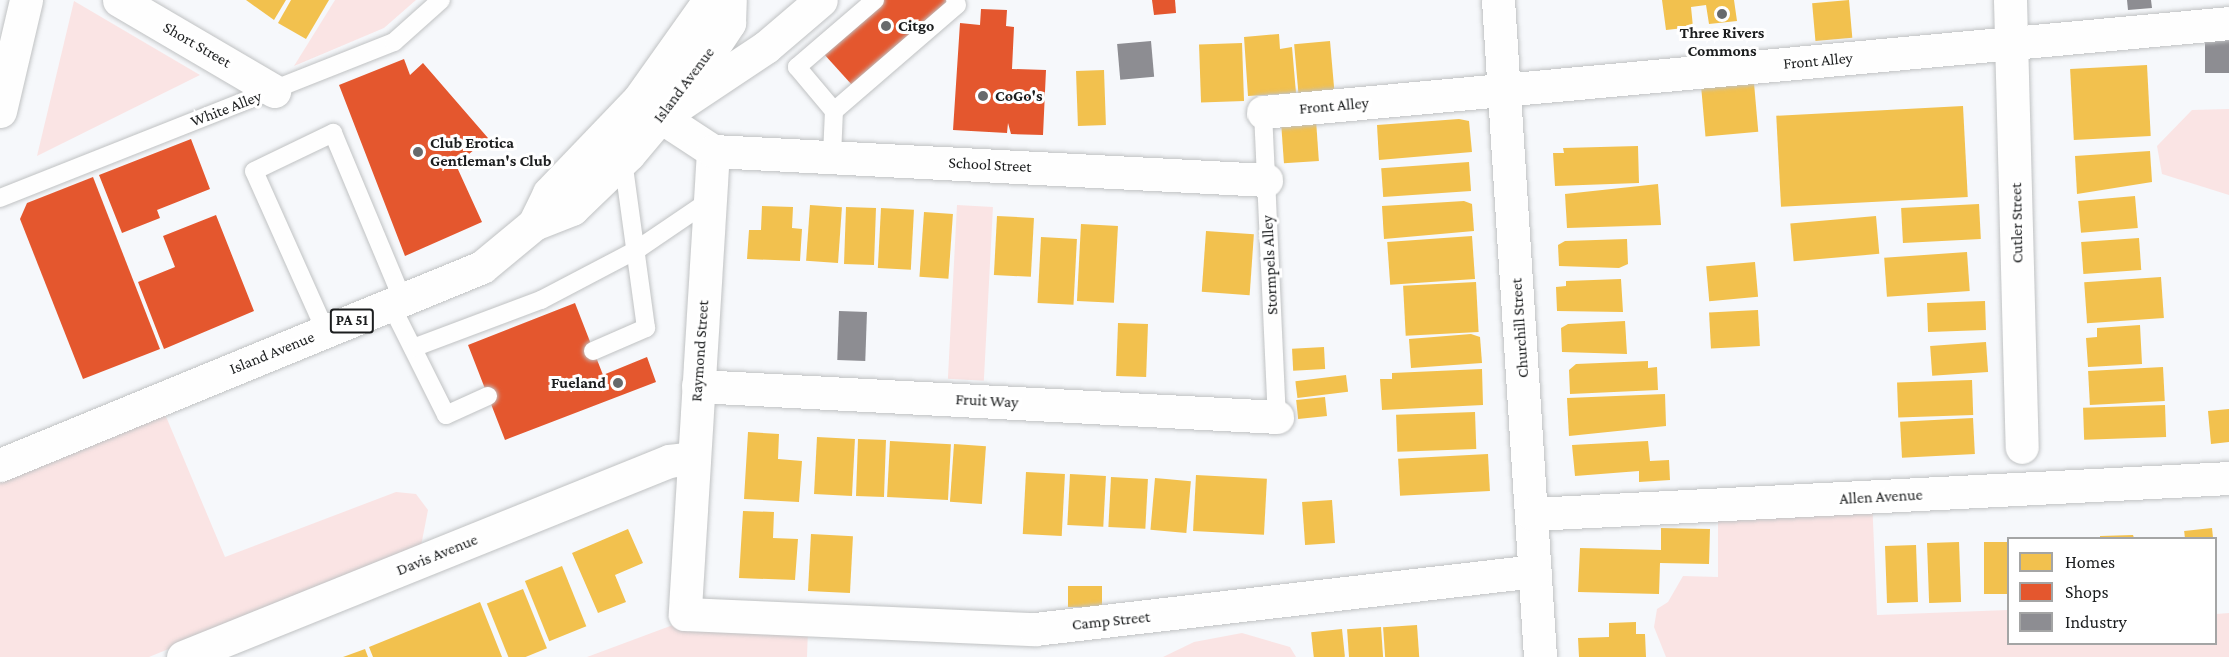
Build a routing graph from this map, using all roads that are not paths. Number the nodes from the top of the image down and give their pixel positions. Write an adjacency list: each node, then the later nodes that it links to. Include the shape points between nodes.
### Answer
1 (119, 0): 16 (street, Short Street)
2 (441, 0): 16 (lane, White Alley, via 394,42)
3 (720, 0): 27 (street, Island Avenue / PA 51, via 705,6 639,99 549,193)
4 (729, 0): 20 (street, Island Avenue / PA 51, via 729,23)
5 (821, 0): 13 (street)
6 (875, 0): 14 (lane)
7 (955, 0): 18 (lane, via 957,5)
8 (1498, 0): 15 (street, Churchill Street)
9 (2010, 0): 12 (street, Cutler Street)
10 (16, 12): 17 (street)
11 (2229, 23): 12 (street, Front Alley)
12 (2013, 43): 15 (street, Front Alley); 36 (street, Cutler Street)
13 (766, 47): 14 (lane); 20 (street)
14 (796, 67): 18 (lane)
15 (1504, 90): 19 (street, Front Alley); 40 (street, Churchill Street)
16 (274, 91): 25 (lane, White Alley)
17 (0, 111)
18 (834, 111): 22 (lane)
19 (1263, 112): 24 (lane, Stormpels Alley)
20 (661, 117): 21 (street); 23 (street, Island Avenue / PA 51)
21 (713, 151): 22 (street, School Street); 26 (street, Raymond Street)
22 (832, 156): 24 (street, School Street)
23 (623, 159): 27 (street, Island Avenue / PA 51, via 572,209); 28 (lane)
24 (1266, 180): 35 (lane, Stormpels Alley)
25 (0, 198)
26 (710, 200): 28 (lane); 33 (street, Raymond Street)
27 (534, 224): 29 (street, Island Avenue / PA 51, via 482,267)
28 (638, 249): 31 (lane, via 541,300); 32 (lane, via 646,328)
29 (397, 302): 30 (street, Island Avenue / PA 51); 30 (lane, via 333,133 254,171); 31 (lane)
30 (326, 332): 38 (street, Island Avenue / PA 51)
31 (413, 348): 34 (lane, via 446,415)
32 (594, 351)
33 (698, 386): 35 (street, Fruit Way); 37 (street, Raymond Street)
34 (488, 396)
35 (1277, 417)
36 (2022, 447)
37 (693, 458): 42 (street, Raymond Street); 43 (street, Davis Avenue, via 669,461)
38 (0, 465)
39 (2229, 478): 40 (street, Allen Avenue)
40 (1533, 514): 41 (street, Churchill Street)
41 (1535, 571): 42 (street, Camp Street, via 1035,629); 44 (street, Churchill Street)
42 (685, 614)
43 (183, 657)
44 (1540, 657)

